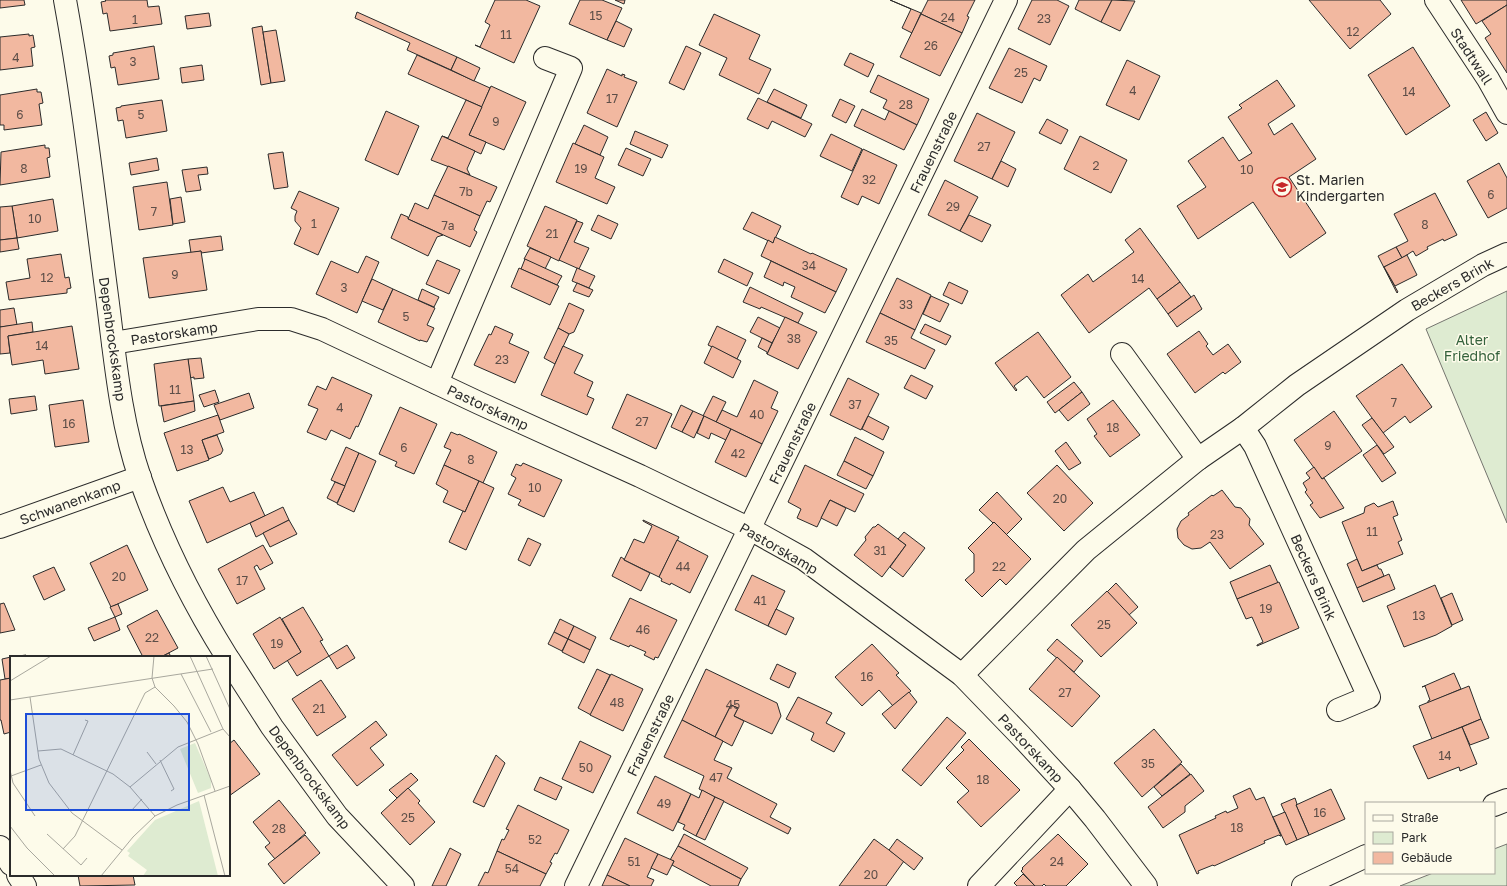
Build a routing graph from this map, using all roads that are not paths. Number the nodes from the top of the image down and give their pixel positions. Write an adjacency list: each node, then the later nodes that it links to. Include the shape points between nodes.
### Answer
1 (65, 0): 7 (street, Depenbrockskamp, via 77,65)
2 (1006, 0): 14 (street, Frauenstraße)
3 (1436, 0): 5 (street, Stadtwall, via 1488,79)
4 (545, 58): 9 (street, Pastorskamp, via 570,68)
5 (1507, 113)
6 (1507, 254): 10 (street, Beckers Brink, via 1483,265 1407,310 1297,385)
7 (113, 343): 9 (street, Pastorskamp, via 258,319 290,319 322,329); 12 (street, Depenbrockskamp, via 123,415)
8 (1122, 354): 11 (street)
9 (437, 383): 14 (street, Pastorskamp)
10 (1243, 428): 11 (street, Beckers Brink); 18 (street, Beckers Brink, via 1255,446 1369,697)
11 (1198, 460): 17 (street, Beckers Brink, via 1086,550)
12 (140, 477): 13 (street, Schwanenkamp); 15 (street, Depenbrockskamp, via 166,546)
13 (0, 527)
14 (750, 529): 17 (street, Pastorskamp, via 804,559); 28 (street, Frauenstraße)
15 (226, 656)
16 (230, 662): 27 (street, Depenbrockskamp, via 272,727 337,816)
17 (962, 675): 19 (street, Pastorskamp)
18 (1338, 710)
19 (1070, 789): 29 (street, Pastorskamp); 30 (street, Pastorskamp)
20 (1507, 800): 21 (street)
21 (1495, 805)
22 (0, 847): 24 (street)
23 (1365, 856): 31 (street)
24 (10, 862)
25 (19, 876): 26 (street)
26 (25, 886)
27 (403, 886)
28 (576, 886)
29 (979, 886)
30 (1146, 886)
31 (1303, 886)

